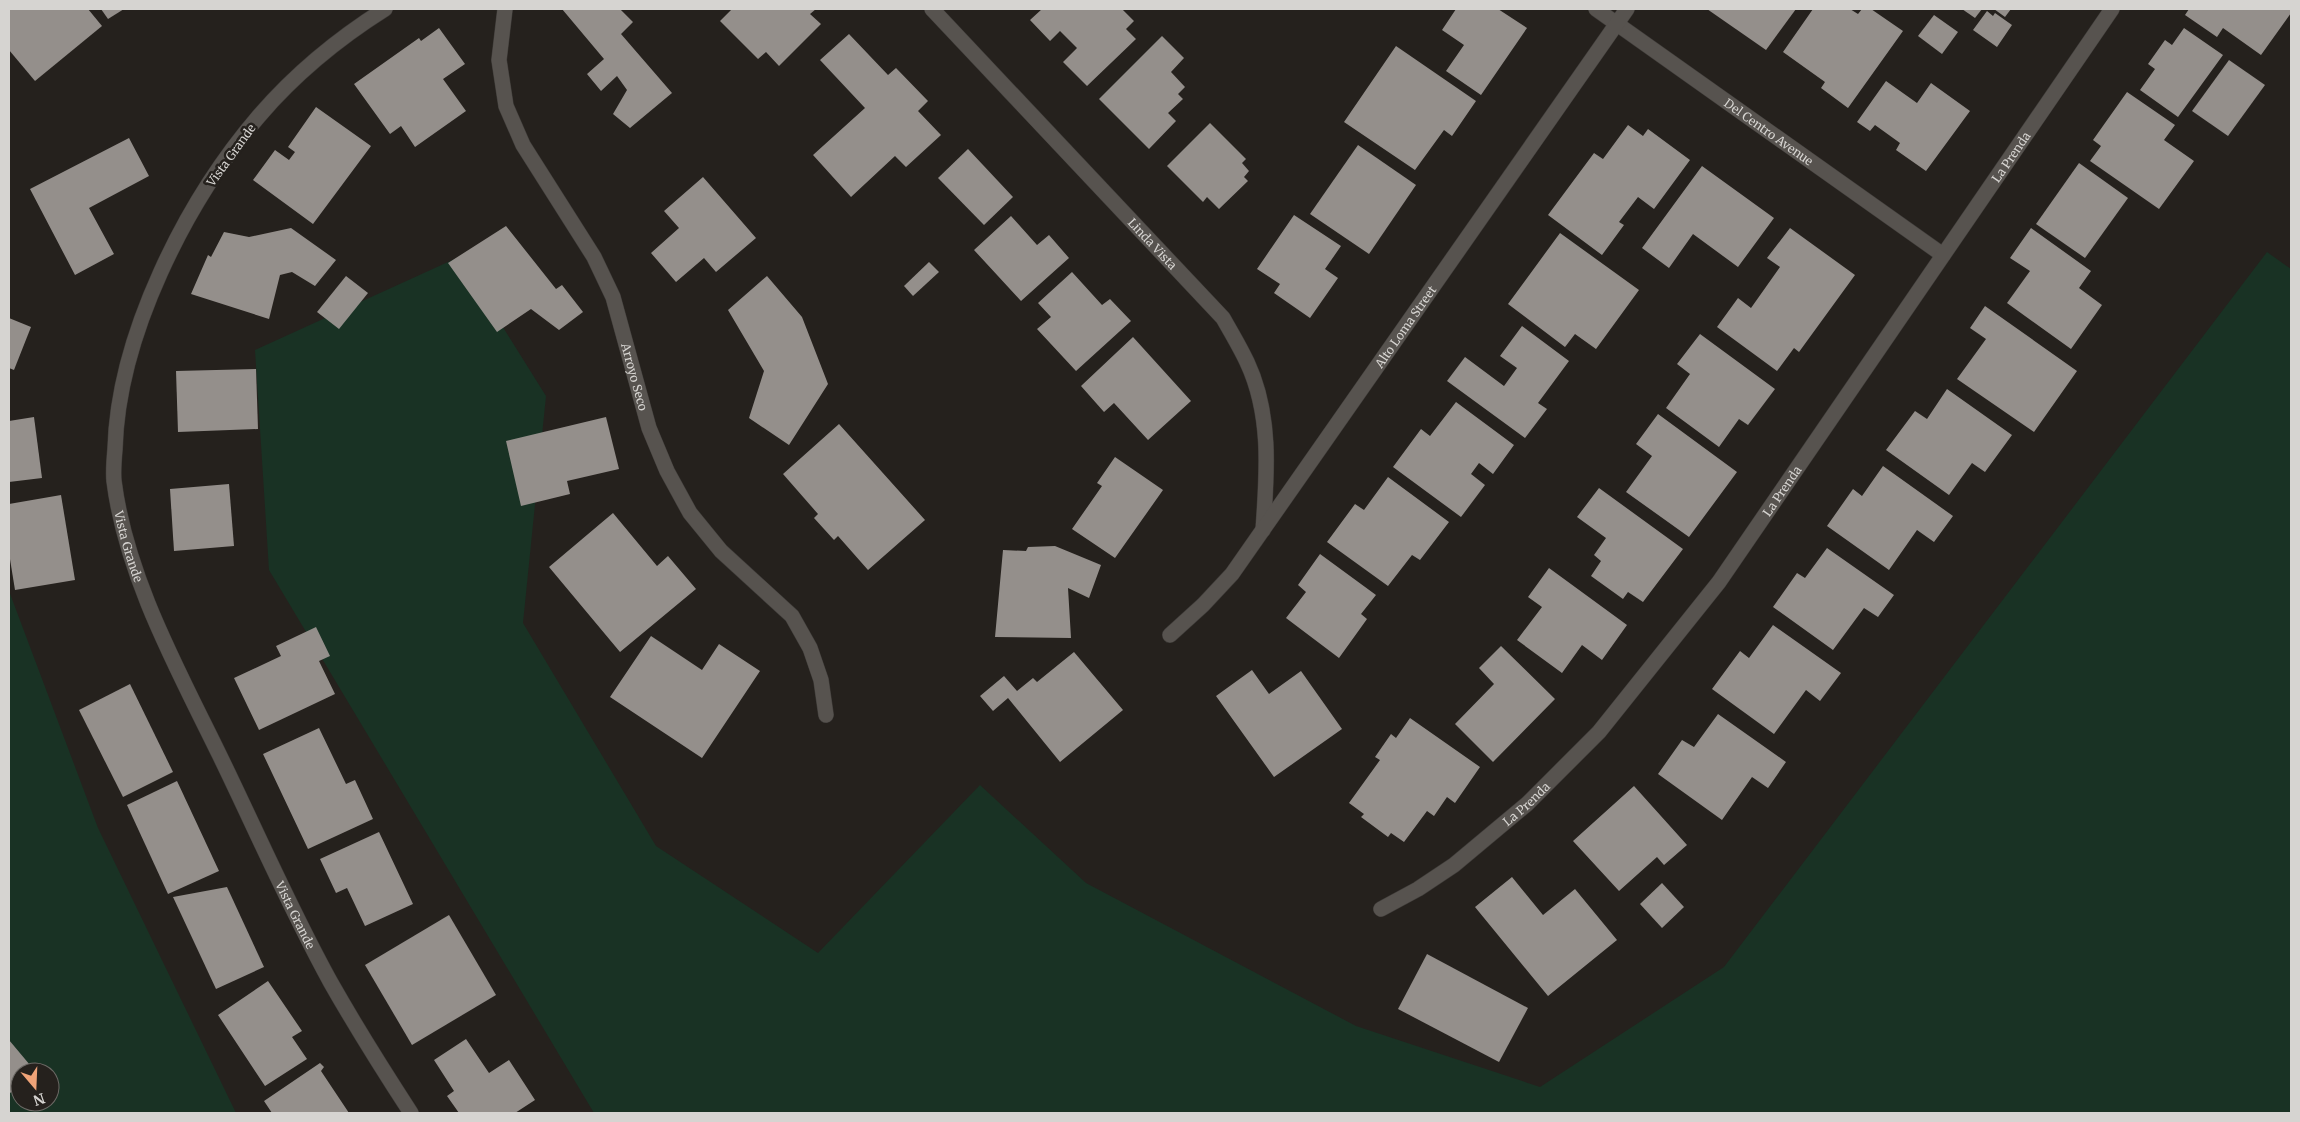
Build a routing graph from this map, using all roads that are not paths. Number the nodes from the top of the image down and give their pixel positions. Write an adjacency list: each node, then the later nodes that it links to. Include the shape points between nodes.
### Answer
1 (385, 9): 13 (street, Vista Grande, via 309,64 260,114 220,166 183,227 131,350 116,420 114,478 123,532 142,587 184,683 330,980)
2 (506, 9): 11 (street, Arroyo Seco, via 499,60 506,106 523,146 594,257 613,297 649,428 666,471 690,513 721,552 792,616 810,648)
3 (932, 9): 9 (street, Linda Vista, via 1223,318 1248,363 1262,411 1268,462)
4 (1596, 9): 7 (street, Del Centro Avenue)
5 (1628, 9): 7 (street, Alto Loma Street)
6 (2112, 9): 8 (street, La Prenda)
7 (1617, 24): 8 (street, Del Centro Avenue); 9 (street, Alto Loma Street)
8 (1943, 255): 12 (street, La Prenda, via 1718,582 1599,732 1527,804 1454,865)
9 (1263, 530): 10 (street, Alto Loma Street, via 1232,574)
10 (1170, 635)
11 (826, 715)
12 (1380, 909)
13 (411, 1113)

